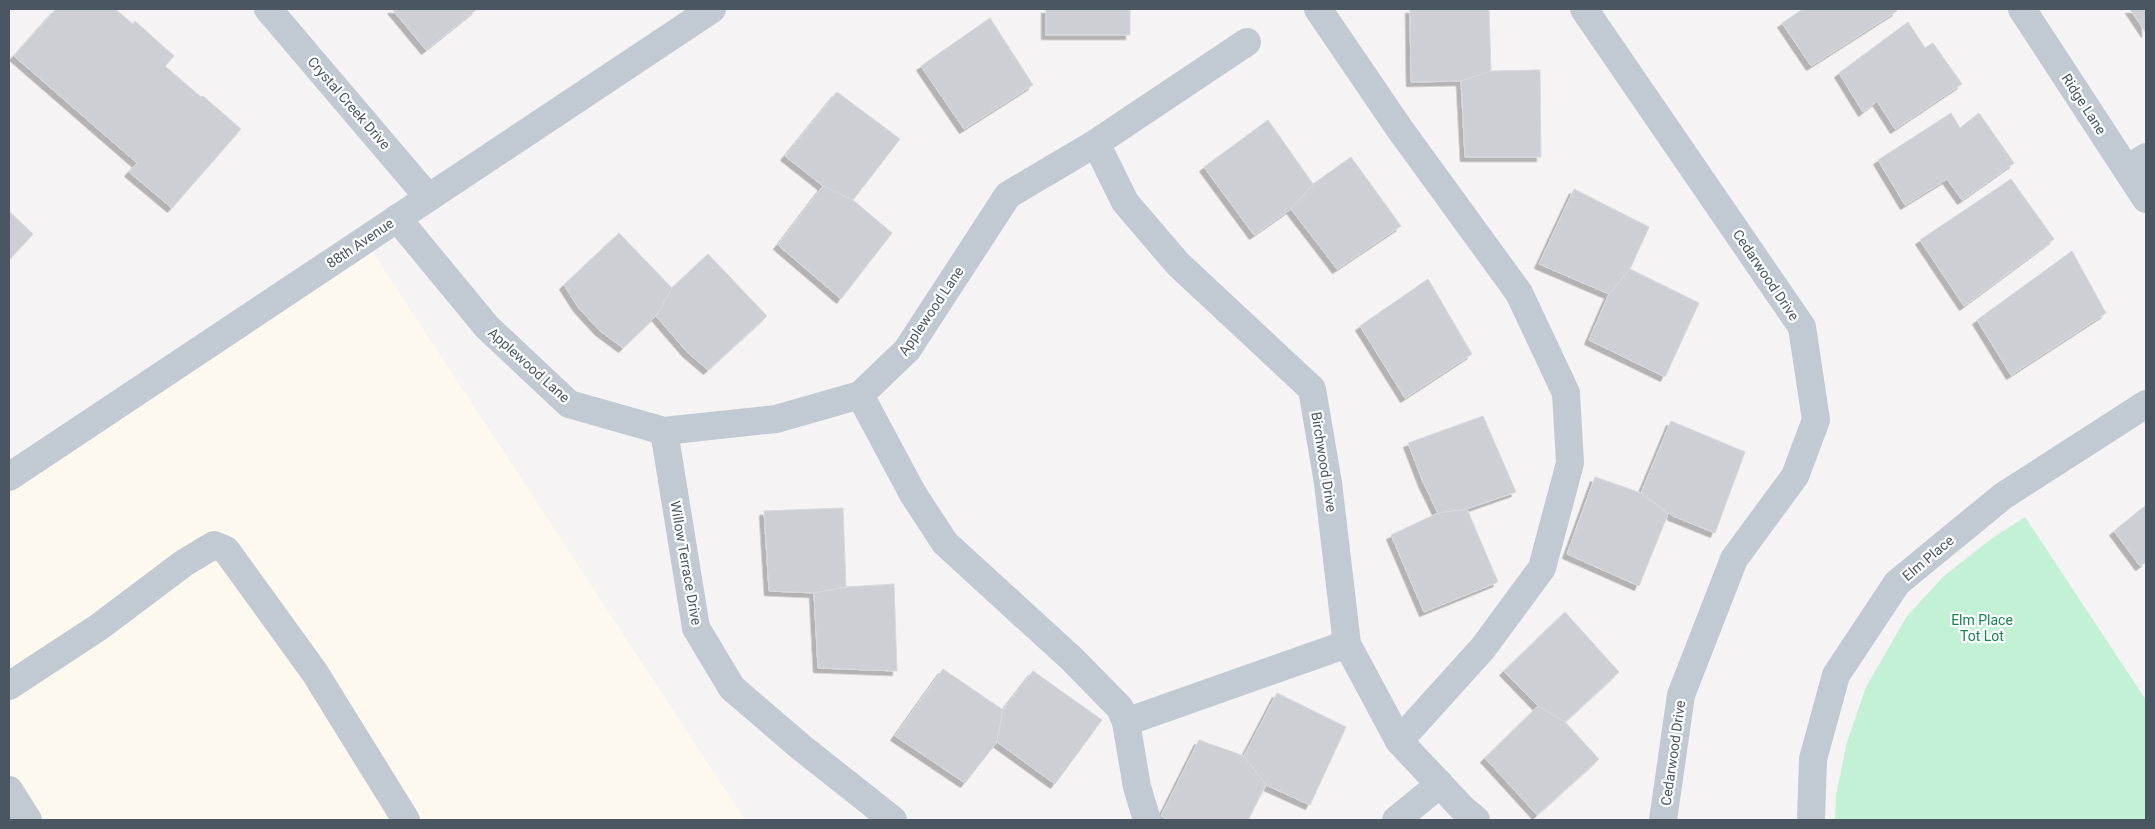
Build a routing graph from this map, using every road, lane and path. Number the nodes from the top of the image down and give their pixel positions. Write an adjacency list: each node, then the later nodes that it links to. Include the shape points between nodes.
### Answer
1 (268, 9): 9 (street, Crystal Creek Drive)
2 (712, 9): 9 (street, 88th Avenue)
3 (1318, 9): 19 (street, via 1399,128 1519,293 1566,393 1570,463 1542,568 1483,648)
4 (1584, 9): 28 (street, Cedarwood Drive, via 1802,328 1816,420 1795,476 1734,559 1681,695)
5 (2022, 9): 8 (street, Ridge Lane)
6 (1247, 42): 7 (street, Applewood Lane)
7 (1096, 143): 12 (street, Applewood Lane, via 1008,195 907,350); 16 (street, Birchwood Drive, via 1125,202 1178,264 1312,389 1328,483)
8 (2137, 163): 10 (street, Ridge Lane)
9 (428, 197): 11 (street, 88th Avenue)
10 (2146, 198)
11 (397, 218): 14 (street, Applewood Lane, via 486,326 569,404); 15 (street, 88th Avenue)
12 (860, 395): 14 (street, Applewood Lane, via 776,419); 18 (street, via 913,494 945,544 1072,658 1120,708)
13 (2146, 404): 29 (street, Elm Place, via 2002,496 1897,583 1836,674 1813,758)
14 (664, 431): 24 (street, Willow Terrace Drive, via 696,628 732,688)
15 (9, 477)
16 (1347, 644): 18 (street); 19 (street, Birchwood Drive)
17 (9, 686): 23 (street, via 98,628 184,563 214,545 226,550 315,673)
18 (1126, 722): 25 (street, via 1137,787)
19 (1399, 741): 20 (street, Birchwood Drive)
20 (1440, 784): 26 (street); 27 (street, Birchwood Drive)
21 (9, 790): 22 (street)
22 (28, 820)
23 (406, 820)
24 (893, 820)
25 (1147, 820)
26 (1396, 820)
27 (1476, 820)
28 (1663, 820)
29 (1811, 820)

